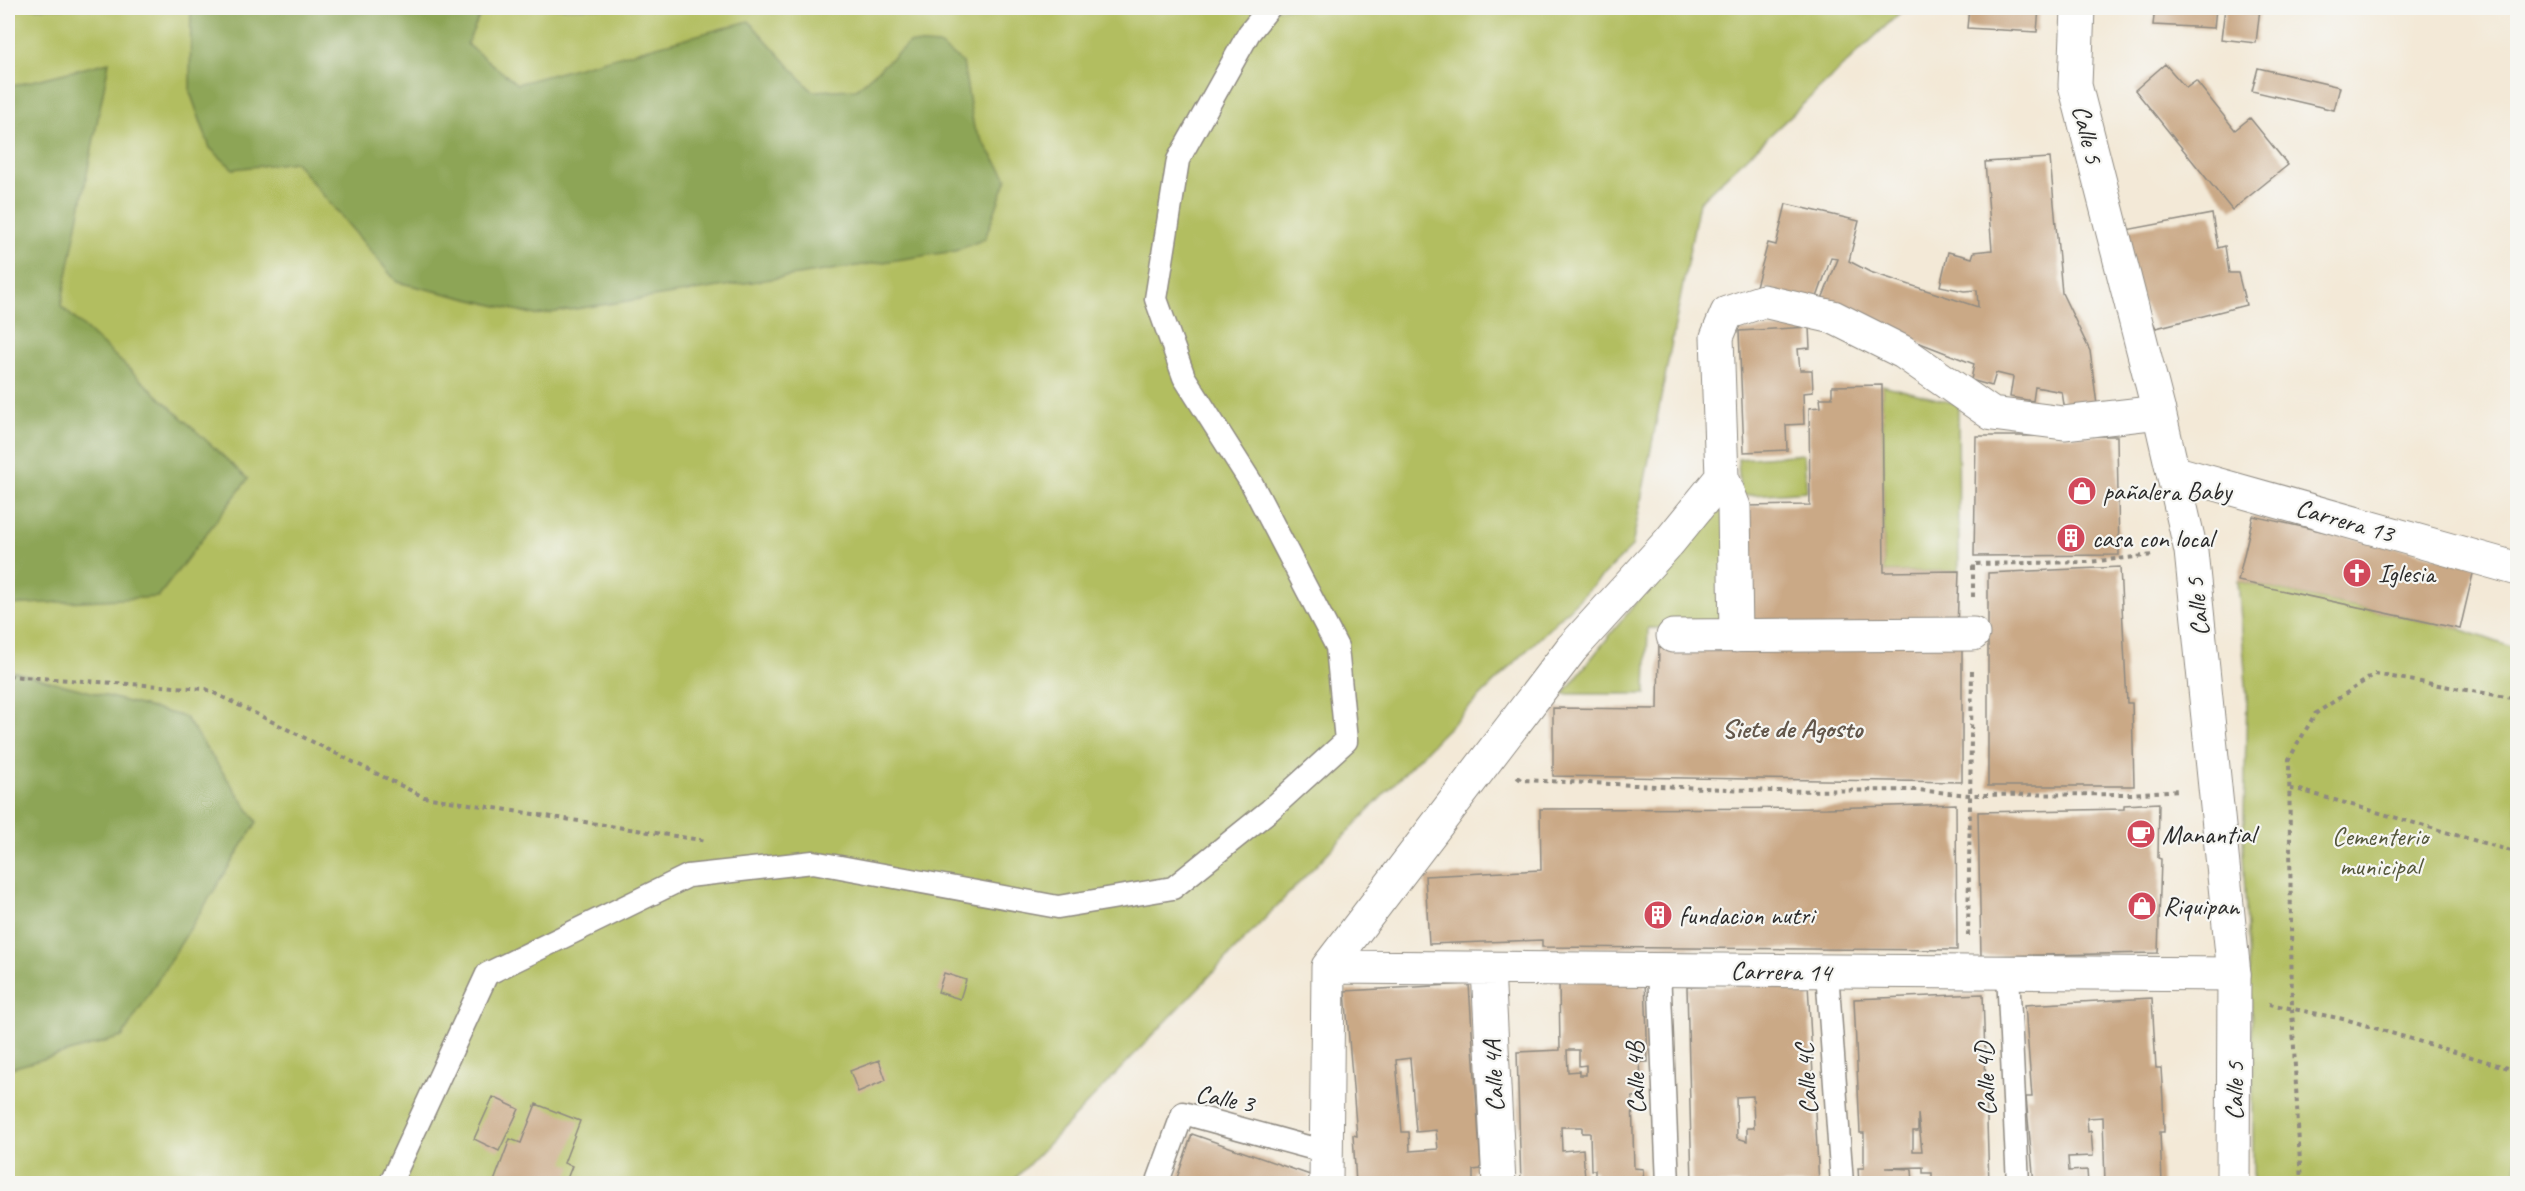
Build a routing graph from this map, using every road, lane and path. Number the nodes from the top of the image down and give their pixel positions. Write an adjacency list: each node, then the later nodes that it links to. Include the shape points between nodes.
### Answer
1 (1269, 8): 19 (lane, via 1249,33 1178,160 1156,299 1184,377 1252,484 1337,647 1346,741 1270,810 1173,888 1058,907 813,862)
2 (2078, 8): 3 (street, Calle 5, via 2075,85)
3 (2159, 412): 4 (street, Calle 5); 5 (street, via 2064,423 1992,414 1903,352 1833,317 1763,301 1727,313 1717,338)
4 (2173, 472): 6 (street, Calle 5); 8 (street, Carrera 13)
5 (1722, 477): 11 (street, via 1734,507); 14 (street, via 1669,542 1572,648)
6 (2191, 551): 7 (path, via 2088,562); 15 (street, Calle 5)
7 (1992, 562)
8 (2517, 569)
9 (1973, 634): 11 (street)
10 (1673, 636): 11 (street)
11 (1736, 636)
12 (8, 676): 19 (path, via 206,689 424,797 716,843)
13 (2517, 699): 16 (path, via 2375,674 2314,714 2289,759)
14 (1489, 756): 17 (path, via 1521,780 1772,791 1917,790); 20 (street)
15 (2216, 786): 17 (path, via 2132,794); 26 (street, Calle 5)
16 (2290, 789): 18 (path); 27 (path)
17 (1970, 795): 24 (path)
18 (2517, 853)
19 (738, 871): 30 (lane, via 688,876 487,974)
20 (1328, 967): 21 (street, Carrera 14); 29 (street)
21 (1488, 969): 22 (street, Carrera 14); 32 (street, Calle 4A)
22 (1659, 969): 23 (street, Carrera 14); 33 (lane, Calle 4B)
23 (1827, 971): 24 (street, Carrera 14); 34 (lane, Calle 4C)
24 (1967, 972): 25 (street, Carrera 14)
25 (2008, 973): 26 (street, Carrera 14); 35 (lane, Calle 4D)
26 (2234, 986): 27 (path); 36 (street, Calle 5)
27 (2292, 1009): 28 (path, via 2348,1020); 37 (path)
28 (2517, 1071)
29 (1326, 1168): 31 (lane, Calle 3, via 1183,1113)
30 (390, 1184)
31 (1157, 1184)
32 (1499, 1184)
33 (1668, 1184)
34 (1842, 1184)
35 (2018, 1184)
36 (2233, 1184)
37 (2301, 1184)

